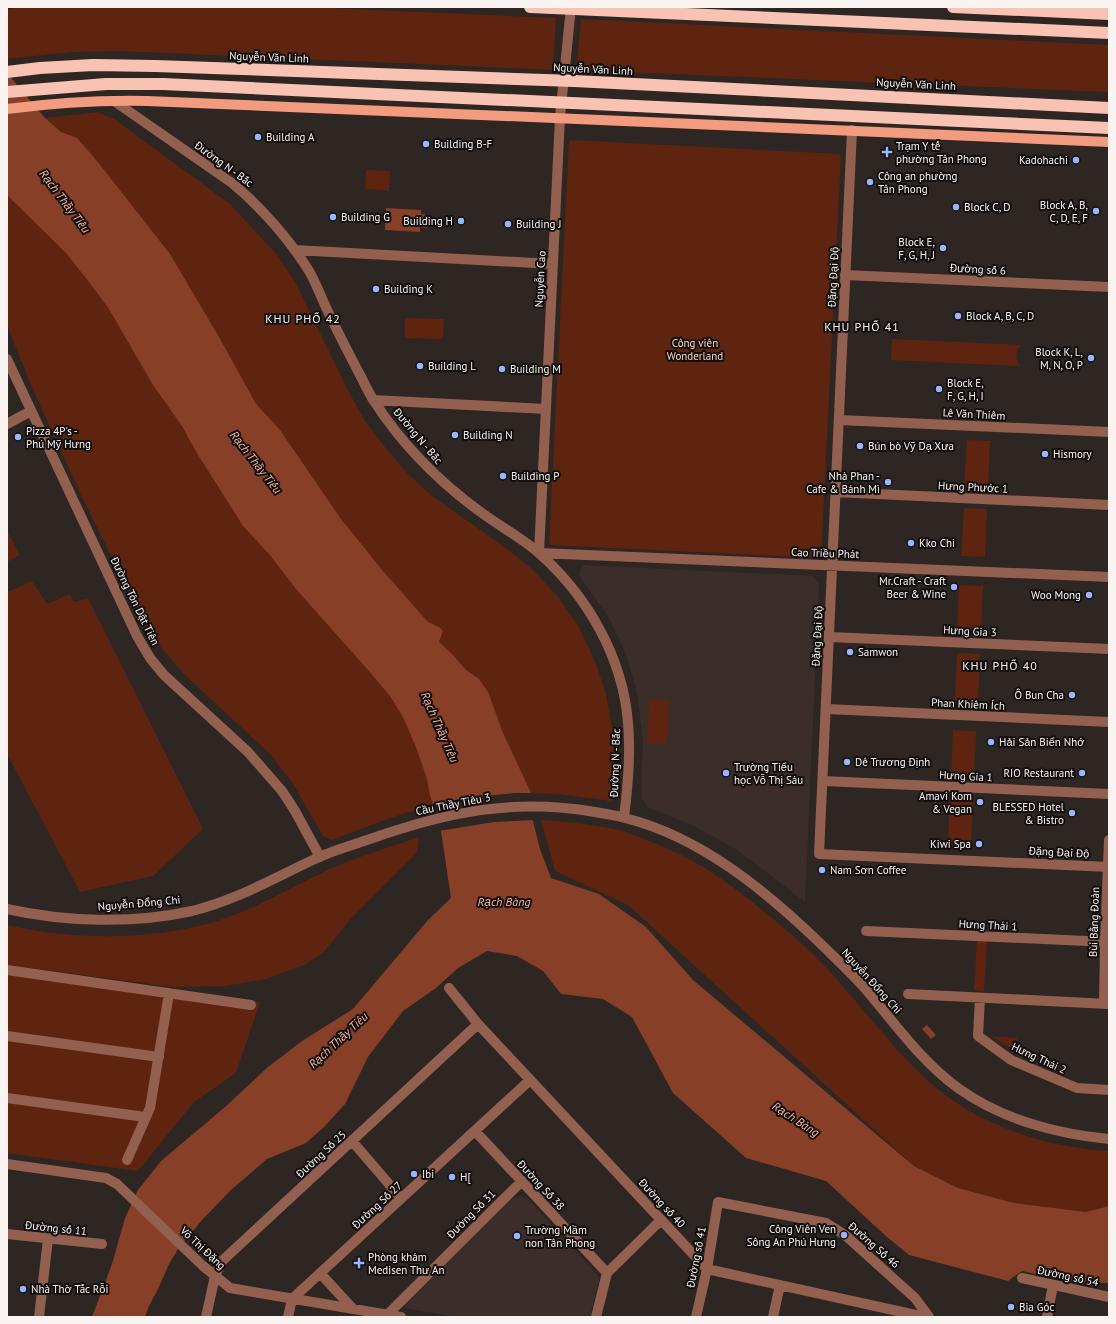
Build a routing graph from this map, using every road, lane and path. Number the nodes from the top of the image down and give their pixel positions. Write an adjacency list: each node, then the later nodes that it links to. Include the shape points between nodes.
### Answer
1 (530, 7): 3 (highway)
2 (953, 7): 4 (highway)
3 (571, 8): 5 (highway); 7 (street, Nguyễn Cao)
4 (1109, 14)
5 (1109, 33)
6 (7, 72): 7 (highway, Nguyễn Văn Linh, via 75,65 155,66)
7 (564, 80): 10 (street, Nguyễn Cao); 12 (highway, Nguyễn Văn Linh)
8 (7, 92): 10 (highway, via 119,84 163,84)
9 (114, 101): 11 (main road); 14 (main road); 20 (street, Đường N - Bắc, via 232,183 249,197)
10 (561, 103): 13 (highway); 14 (street, Nguyễn Cao)
11 (7, 108)
12 (1109, 108)
13 (852, 116): 15 (highway); 17 (main road)
14 (560, 117): 17 (main road); 21 (street, Nguyễn Cao)
15 (996, 123): 16 (highway); 18 (main road)
16 (1109, 128)
17 (852, 130): 18 (main road); 22 (street, Đặng Đại Độ)
18 (996, 137): 19 (main road)
19 (1109, 142)
20 (295, 250): 21 (street); 25 (street, Đường N - Bắc, via 309,272)
21 (552, 264): 26 (street, Nguyễn Cao)
22 (845, 275): 23 (street, Đường số 6); 28 (street, Đặng Đại Độ)
23 (1109, 287)
24 (7, 359): 27 (street, Đường Tôn Dật Tiên)
25 (373, 400): 26 (street); 33 (street, Đường N - Bắc, via 413,452 433,473 477,509)
26 (546, 409): 33 (street, Nguyễn Cao)
27 (31, 411): 29 (street); 45 (street, Đường Tôn Dật Tiên, via 137,636 150,658 181,692 248,752 278,786 296,811)
28 (838, 420): 30 (street, Lê Văn Thiêm); 31 (street, Đặng Đại Độ)
29 (7, 424)
30 (1109, 432)
31 (835, 492): 32 (street, Hưng Phước 1); 34 (street, Đặng Đại Độ)
32 (1109, 505)
33 (539, 553): 34 (street, Cao Triều Phát); 42 (street, Đường N - Bắc, via 576,594 594,619 616,666 628,722 628,780)
34 (832, 565): 35 (street, Cao Triều Phát); 36 (street, Đặng Đại Độ)
35 (1109, 577)
36 (829, 637): 37 (street, Hưng Gia 3); 38 (street, Đặng Đại Độ)
37 (1109, 649)
38 (826, 709): 39 (street, Phan Khiêm Ích); 40 (street, Đặng Đại Độ)
39 (1109, 722)
40 (823, 781): 41 (street, Hưng Gia 1); 46 (street, Đặng Đại Độ, via 819,854)
41 (1109, 794)
42 (624, 817): 43 (street, Cầu Thầy Tiêu 3, via 536,806 490,808 432,819); 65 (street, Nguyễn Đổng Chi, via 647,824 704,851 756,888 804,928 855,978 933,1067 956,1087 1002,1113 1033,1124 1065,1133)
43 (379, 836): 45 (street, Nguyễn Đổng Chi)
44 (1109, 840): 46 (street, Bùi Bằng Đoàn)
45 (320, 857): 47 (street, Nguyễn Đổng Chi, via 230,898 171,915 103,920 33,915)
46 (1108, 867): 49 (street, Bùi Bằng Đoàn)
47 (7, 909)
48 (866, 931): 49 (street, Hưng Thái 1)
49 (1107, 942): 55 (street, Bùi Bằng Đoàn)
50 (7, 970): 52 (street)
51 (449, 988): 57 (street, Đường số 40)
52 (169, 993): 56 (street); 59 (street)
53 (908, 994): 54 (street)
54 (980, 998): 55 (street); 61 (street, Hưng Thái 2, via 978,1036 1011,1060 1077,1088)
55 (1106, 1004)
56 (251, 1005)
57 (478, 1024): 60 (street, Đường số 40); 66 (street, Đường Số 25)
58 (7, 1036): 59 (street)
59 (159, 1057): 63 (street, via 150,1108)
60 (530, 1080): 64 (street, Đường Số 27); 72 (street, Đường số 40)
61 (1109, 1090)
62 (7, 1098): 63 (street)
63 (145, 1117): 67 (street)
64 (475, 1131): 69 (street, Đường Số 38); 70 (street, Đường Số 27)
65 (1109, 1139)
66 (352, 1141): 70 (street); 79 (street, Đường Số 25, via 222,1261)
67 (127, 1160)
68 (7, 1164): 79 (street, Võ Thị Đặng, via 106,1178 124,1189)
69 (522, 1181): 78 (street, Đường Số 38); 86 (street, Đường Số 31)
70 (401, 1198): 77 (street, Đường Số 27)
71 (718, 1202): 76 (street, Đường số 41); 95 (street, Đường Số 46, via 826,1223 845,1235 915,1298)
72 (661, 1220): 76 (street, Đường số 40); 78 (street)
73 (7, 1234): 74 (street, Đường số 11)
74 (48, 1240): 75 (street, Đường số 11); 87 (street)
75 (102, 1244)
76 (707, 1269): 81 (street); 92 (street, Đường số 41)
77 (320, 1273): 84 (street, Đường Số 27); 85 (street)
78 (607, 1273): 91 (street)
79 (215, 1276): 84 (street, Võ Thị Đặng, via 230,1288); 88 (street, Đường Số 25)
80 (1022, 1278): 82 (street, Đường số 54)
81 (780, 1285): 93 (street); 94 (street)
82 (1053, 1285): 83 (street, Đường số 54); 96 (street)
83 (1109, 1297)
84 (292, 1299): 85 (street, Võ Thị Đặng); 89 (street)
85 (353, 1309): 86 (street, Võ Thị Đặng)
86 (387, 1315): 90 (street, Võ Thị Đặng)
87 (39, 1317)
88 (206, 1317)
89 (288, 1317)
90 (401, 1317)
91 (596, 1317)
92 (696, 1317)
93 (773, 1317)
94 (925, 1317)
95 (929, 1317)
96 (1047, 1317)

